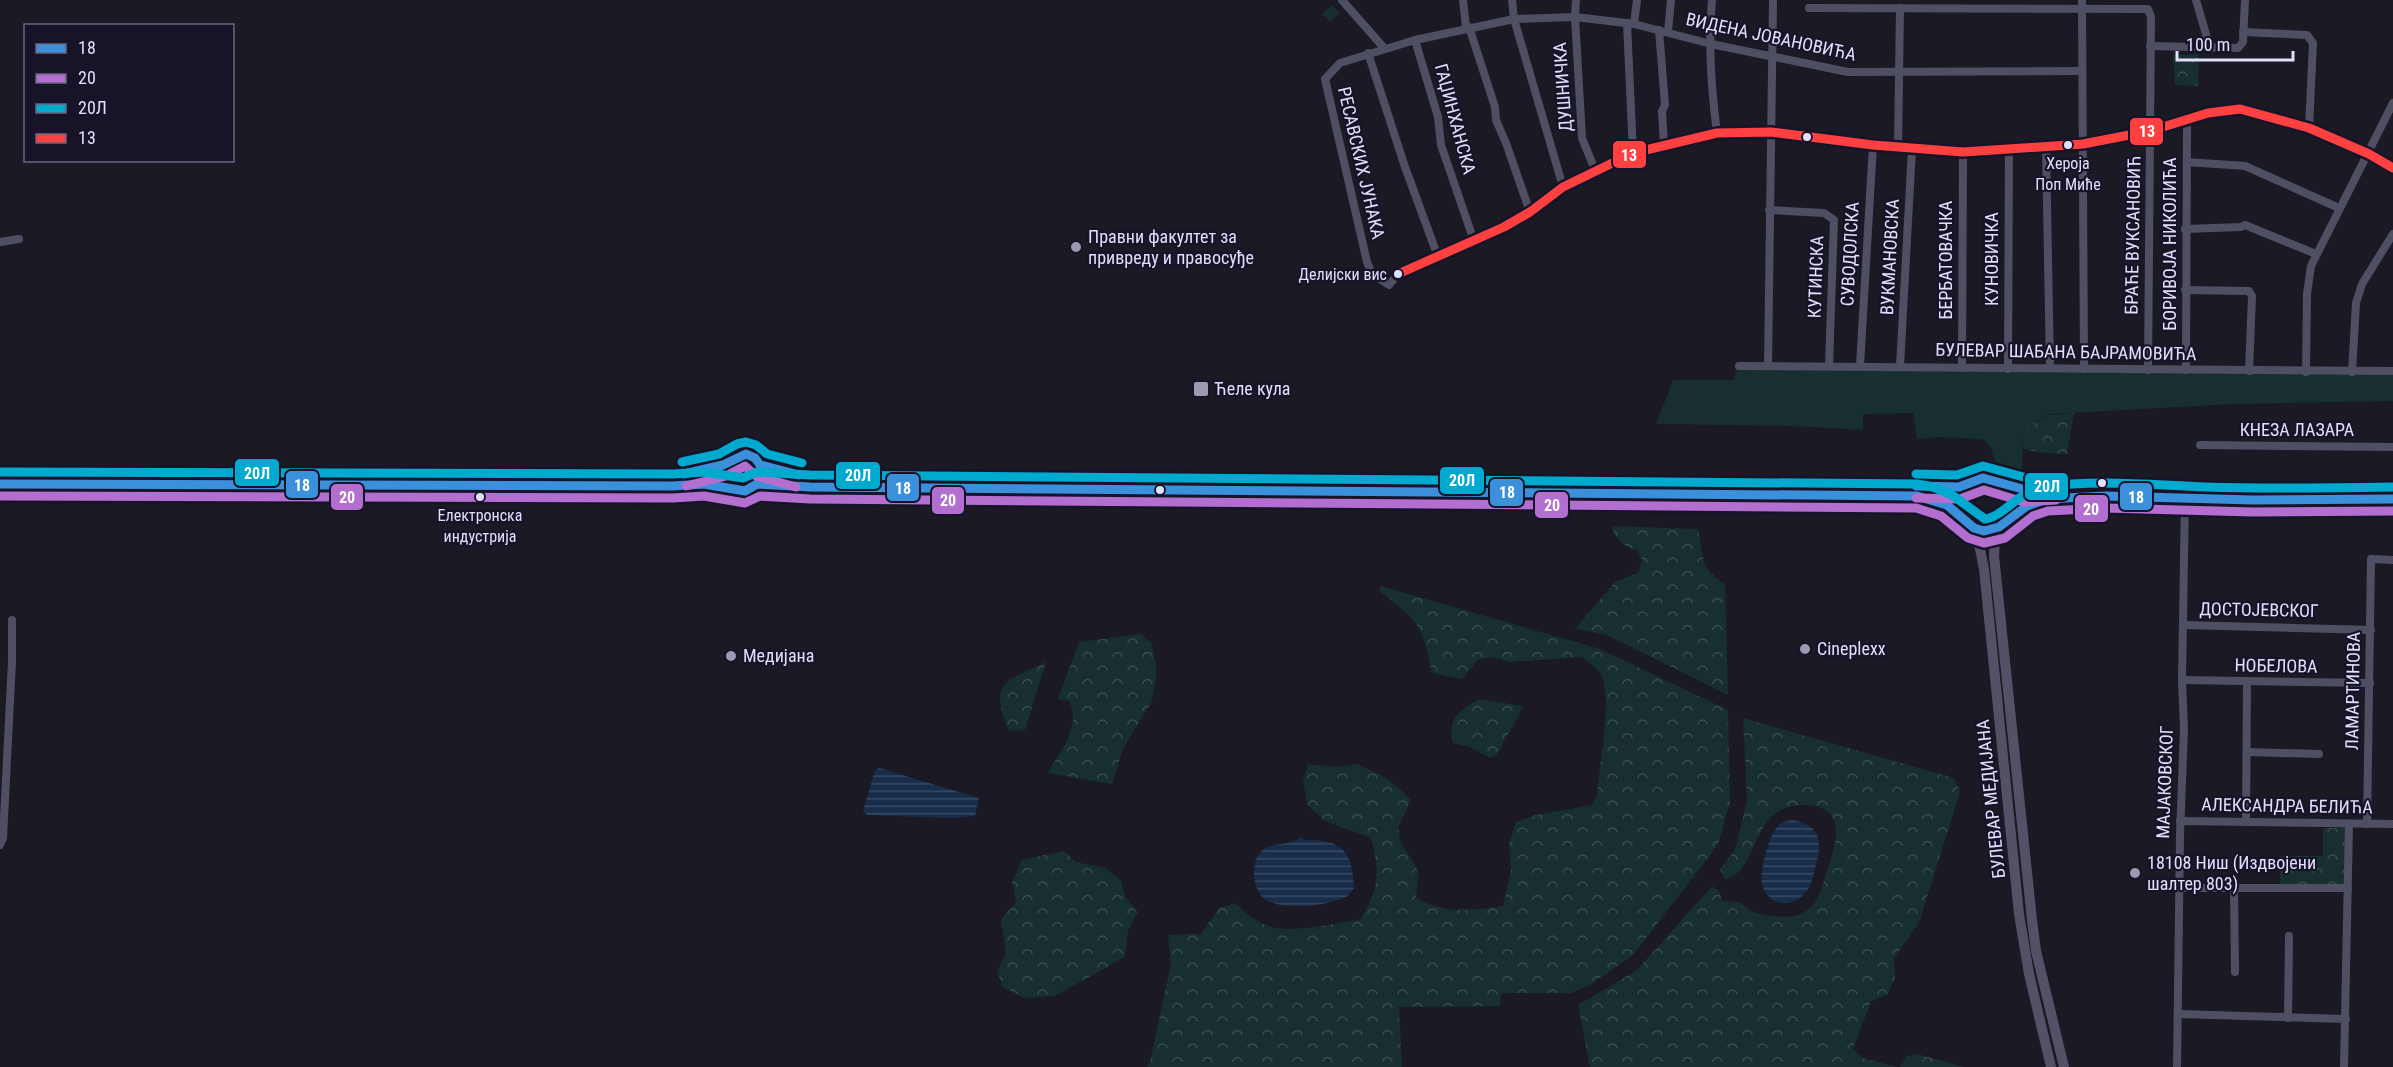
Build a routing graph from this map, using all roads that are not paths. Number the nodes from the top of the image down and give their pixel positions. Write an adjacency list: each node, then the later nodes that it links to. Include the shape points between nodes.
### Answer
1 (1342, 0): 23 (street)
2 (1463, 0): 17 (street)
3 (1512, 0): 15 (street)
4 (1576, 0): 14 (street, ДУШНИЧКА)
5 (1637, 0): 16 (street)
6 (1671, 0): 18 (street)
7 (1712, 0): 21 (street)
8 (1773, 0): 26 (street)
9 (2196, 0): 24 (street)
10 (2244, 0): 19 (street)
11 (2083, 4): 13 (street, БРАЋЕ ВУКСАНОВИЋ); 22 (street, БРАЋЕ ВУКСАНОВИЋ, via 2148,9); 27 (street)
12 (1809, 8): 13 (street, БРАЋЕ ВУКСАНОВИЋ)
13 (1900, 8): 28 (street)
14 (1575, 17): 15 (street, ВИДЕНА ЈОВАНОВИЋА); 16 (street, ВИДЕНА ЈОВАНОВИЋА); 49 (street, ДУШНИЧКА, via 1581,138)
15 (1514, 19): 17 (street, ВИДЕНА ЈОВАНОВИЋА); 50 (street)
16 (1630, 24): 18 (street, ВИДЕНА ЈОВАНОВИЋА); 45 (street)
17 (1468, 27): 20 (street, ВИДЕНА ЈОВАНОВИЋА); 53 (street, via 1496,120)
18 (1663, 31): 21 (street, ВИДЕНА ЈОВАНОВИЋА); 38 (street)
19 (2243, 32): 24 (street, via 2238,48); 33 (street, via 2311,38)
20 (1415, 40): 23 (street, ВИДЕНА ЈОВАНОВИЋА); 57 (street, ГАЏИНХАНСКА, via 1438,117 1441,145)
21 (1711, 44): 26 (street, ВИДЕНА ЈОВАНОВИЋА); 36 (street, via 1711,89)
22 (2150, 46): 24 (street); 34 (street, БРАЋЕ ВУКСАНОВИЋ)
23 (1384, 48): 25 (street, ВИДЕНА ЈОВАНОВИЋА)
24 (2210, 48)
25 (1368, 53): 29 (street, ВИДЕНА ЈОВАНОВИЋА, via 1340,63); 60 (street)
26 (1772, 57): 28 (street, ВИДЕНА ЈОВАНОВИЋА, via 1848,72); 35 (street)
27 (2082, 71): 28 (street, ВИДЕНА ЈОВАНОВИЋА); 37 (street)
28 (1899, 74): 40 (street)
29 (1325, 79): 60 (street, РЕСАВСКИХ ЈУНАКА, via 1372,274 1389,285 1398,274)
30 (2393, 103): 31 (street)
31 (2390, 115): 46 (street)
32 (2187, 119): 33 (street, via 2240,110); 34 (street); 47 (street, БОРИВОЈА НИКОЛИЋА)
33 (2309, 128): 46 (street)
34 (2150, 130): 37 (street); 71 (street, БРАЋЕ ВУКСАНОВИЋ)
35 (1771, 132): 36 (street); 39 (street); 52 (street)
36 (1717, 133): 38 (street)
37 (2083, 144): 41 (street); 70 (street)
38 (1664, 145): 45 (street)
39 (1873, 145): 40 (street); 65 (street, СУВОДОЛСКА)
40 (1898, 147): 43 (street)
41 (2046, 147): 42 (street); 68 (street)
42 (2009, 148): 44 (street); 69 (street, КУНОВИЧКА)
43 (1912, 149): 44 (street); 66 (street, ВУКМАНОВСКА)
44 (1963, 152): 67 (street, БЕРБАТОВАЧКА)
45 (1633, 153): 49 (street)
46 (2369, 154): 48 (street); 51 (street)
47 (2187, 162): 51 (street, via 2245,166); 54 (street, БОРИВОЈА НИКОЛИЋА)
48 (2393, 168)
49 (1595, 170): 50 (street)
50 (1563, 187): 53 (street)
51 (2339, 208): 59 (street)
52 (1769, 210): 63 (street); 64 (street, КУТИНСКА, via 1824,213 1834,220)
53 (1530, 212): 57 (street)
54 (2185, 229): 59 (street, via 2245,225); 61 (street, БОРИВОЈА НИКОЛИЋА)
55 (2393, 234): 76 (street, via 2362,284 2356,303)
56 (19, 239): 58 (street)
57 (1474, 241): 60 (street)
58 (0, 242)
59 (2316, 254): 75 (street, via 2307,294)
60 (1438, 257)
61 (2185, 290): 72 (street, БОРИВОЈА НИКОЛИЋА); 73 (street, via 2250,291)
62 (1739, 366): 63 (street, БУЛЕВАР ШАБАНА БАЈРАМОВИЋА)
63 (1768, 366): 64 (street, БУЛЕВАР ШАБАНА БАЈРАМОВИЋА)
64 (1829, 366): 65 (street, БУЛЕВАР ШАБАНА БАЈРАМОВИЋА)
65 (1860, 366): 66 (street, БУЛЕВАР ШАБАНА БАЈРАМОВИЋА)
66 (1900, 366): 67 (street, БУЛЕВАР ШАБАНА БАЈРАМОВИЋА)
67 (1962, 368): 69 (street, БУЛЕВАР ШАБАНА БАЈРАМОВИЋА)
68 (2050, 368): 69 (street, БУЛЕВАР ШАБАНА БАЈРАМОВИЋА); 70 (street, БУЛЕВАР ШАБАНА БАЈРАМОВИЋА)
69 (2008, 369)
70 (2084, 369): 71 (street, БУЛЕВАР ШАБАНА БАЈРАМОВИЋА)
71 (2148, 370): 72 (street, БУЛЕВАР ШАБАНА БАЈРАМОВИЋА)
72 (2186, 370): 73 (street, БУЛЕВАР ШАБАНА БАЈРАМОВИЋА)
73 (2249, 371): 75 (street, БУЛЕВАР ШАБАНА БАЈРАМОВИЋА)
74 (2393, 371): 76 (street, БУЛЕВАР ШАБАНА БАЈРАМОВИЋА)
75 (2306, 372): 76 (street, БУЛЕВАР ШАБАНА БАЈРАМОВИЋА)
76 (2352, 372)
77 (2200, 445): 78 (street, КНЕЗА ЛАЗАРА)
78 (2393, 447)
79 (727, 463): 80 (main road, via 734,456 745,454); 81 (main road, via 670,476); 86 (main road, via 724,473)
80 (760, 465): 83 (main road); 84 (main road, via 808,476)
81 (0, 474)
82 (0, 484): 86 (main road)
83 (757, 484): 86 (main road, via 745,491); 90 (main road, via 1917,496 1943,504)
84 (1969, 485): 85 (main road, via 1983,478); 90 (main road, via 1960,500)
85 (2004, 485): 87 (main road, via 2026,490 2097,484); 91 (main road, via 2013,500)
86 (731, 487)
87 (2393, 489)
88 (2186, 498): 89 (main road); 91 (main road, via 2046,500 2029,503); 96 (street, МАЈАКОВСКОГ)
89 (2393, 499)
90 (1962, 516): 92 (main road)
91 (2011, 516): 93 (main road)
92 (1972, 527): 93 (main road, via 1981,531); 117 (main road, БУЛЕВАР МЕДИЈАНА, via 1984,569 2019,914)
93 (1999, 528): 118 (main road, БУЛЕВАР МЕДИЈАНА, via 1994,556 2032,921)
94 (2393, 560): 97 (street, ЛАМАРТИНОВА, via 2371,559)
95 (12, 620): 108 (street)
96 (2182, 625): 97 (street, ДОСТОЈЕВСКОГ); 98 (street, МАЈАКОВСКОГ)
97 (2371, 630): 100 (street, ЛАМАРТИНОВА)
98 (2182, 680): 99 (street, НОБЕЛОВА); 103 (street, МАЈАКОВСКОГ)
99 (2247, 682): 100 (street, НОБЕЛОВА); 101 (street)
100 (2370, 683): 106 (street, ЛАМАРТИНОВА)
101 (2247, 752): 102 (street); 104 (street)
102 (2319, 754)
103 (2180, 821): 104 (street, АЛЕКСАНДРА БЕЛИЋА); 109 (street, МАЈАКОВСКОГ)
104 (2246, 822): 105 (street, АЛЕКСАНДРА БЕЛИЋА)
105 (2349, 824): 106 (street, АЛЕКСАНДРА БЕЛИЋА); 111 (street)
106 (2367, 824): 107 (street, АЛЕКСАНДРА БЕЛИЋА)
107 (2393, 824)
108 (0, 845)
109 (2179, 888): 110 (street); 114 (street, МАЈАКОВСКОГ)
110 (2234, 888): 111 (street); 113 (street)
111 (2348, 888): 116 (street)
112 (2289, 936): 115 (street)
113 (2235, 972)
114 (2178, 1014): 115 (street); 119 (street, МАЈАКОВСКОГ)
115 (2288, 1018): 116 (street)
116 (2346, 1019): 120 (street)
117 (2051, 1067)
118 (2064, 1067)
119 (2177, 1067)
120 (2344, 1067)

